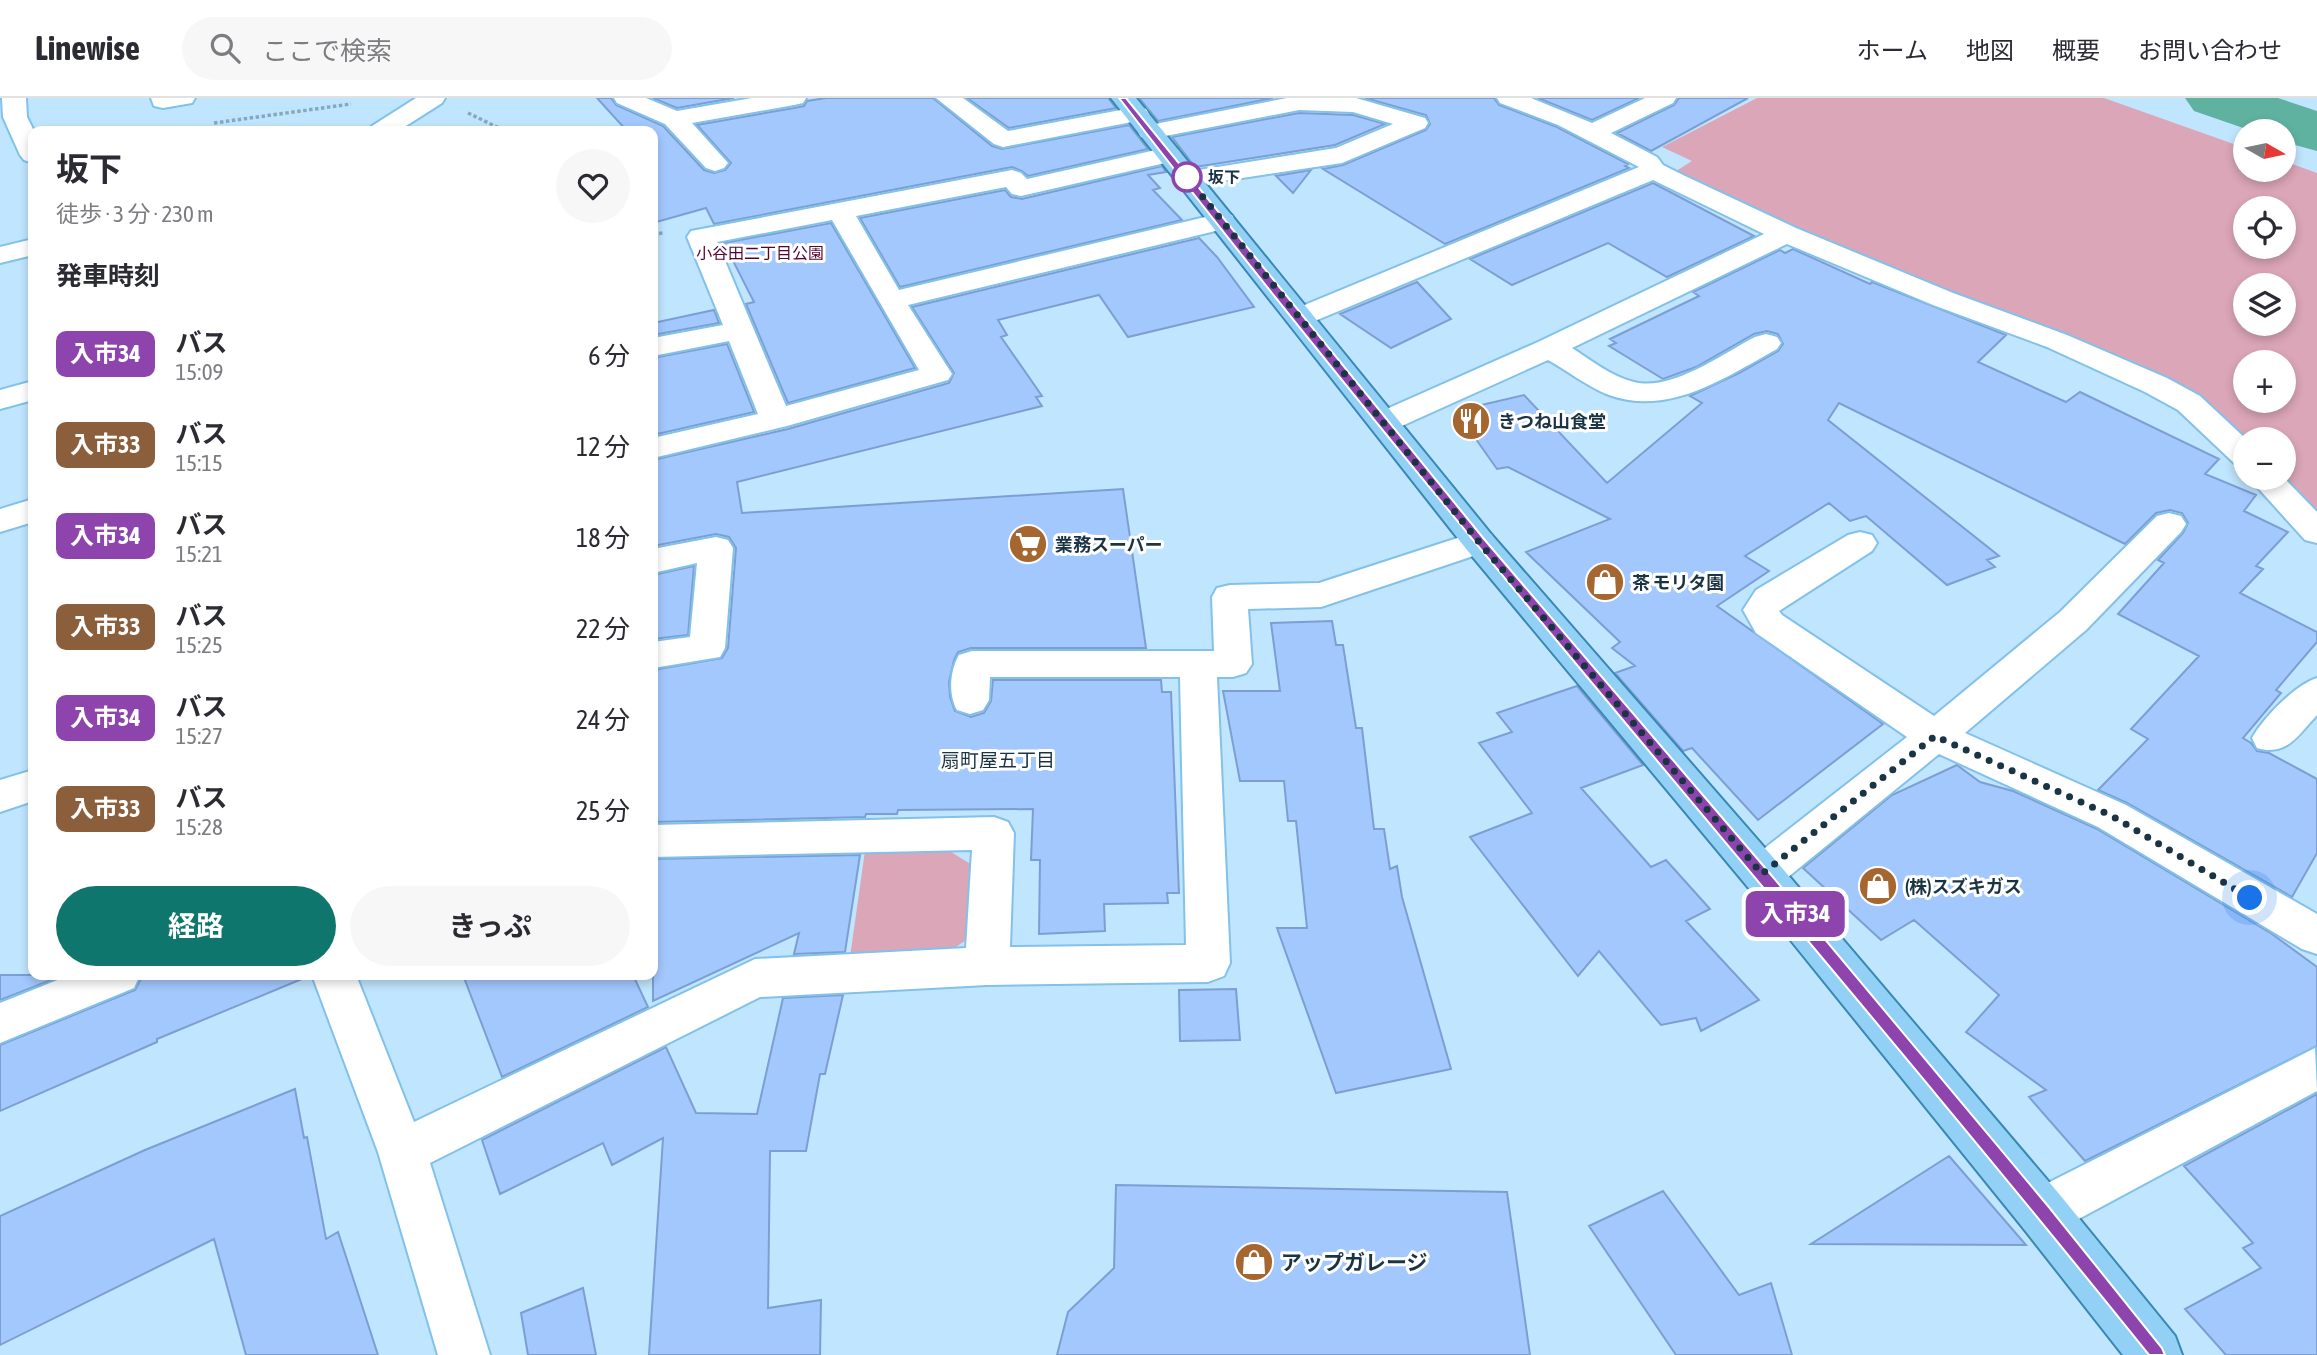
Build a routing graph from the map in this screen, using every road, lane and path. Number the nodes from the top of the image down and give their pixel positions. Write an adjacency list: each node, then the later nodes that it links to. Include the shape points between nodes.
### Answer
1 (14, 98): 16 (street, via 15,117)
2 (163, 98): 3 (street)
3 (183, 98)
4 (433, 98): 13 (street)
5 (626, 98): 11 (street)
6 (794, 98): 11 (street)
7 (948, 98): 15 (street, via 1003,139)
8 (1509, 98): 14 (street)
9 (1664, 98): 14 (street)
10 (351, 104): 12 (path)
11 (674, 119): 17 (street)
12 (211, 124)
13 (389, 126)
14 (1592, 133): 18 (street, via 1648,162)
15 (1154, 135): 15 (street, via 1342,155 1416,123 1355,105 1299,103); 19 (street, via 1021,188 1012,178); 20 (main road)
16 (28, 144)
17 (715, 163)
18 (1654, 170): 21 (street); 25 (street)
19 (840, 211): 24 (street); 26 (street, via 701,237)
20 (1223, 221): 24 (street); 25 (main road)
21 (1786, 234): 29 (street); 34 (street, via 2156,385 2189,403)
22 (28, 248): 23 (street)
23 (0, 255)
24 (891, 301): 32 (street, via 937,374)
25 (1300, 317): 33 (main road)
26 (741, 330): 28 (street); 32 (street)
27 (1766, 343): 29 (street, via 1671,391 1647,393 1622,389)
28 (658, 345)
29 (1549, 348): 33 (street)
30 (28, 392): 31 (street)
31 (0, 400)
32 (776, 419): 35 (street)
33 (1384, 422): 41 (main road)
34 (2233, 445)
35 (658, 447)
36 (2277, 490): 40 (street)
37 (28, 512): 38 (street)
38 (0, 521)
39 (2169, 524): 48 (street, via 2073,621)
40 (2317, 531)
41 (1479, 542): 45 (street, via 1321,595 1230,597 1233,664); 53 (main road)
42 (1860, 543): 48 (street, via 1769,599 1761,610 1769,624)
43 (658, 560): 44 (street, via 716,548 707,648)
44 (658, 654)
45 (1198, 664): 47 (street, via 972,664); 55 (street, via 1208,963)
46 (2317, 692): 49 (street)
47 (970, 700)
48 (1935, 736): 53 (street); 54 (street, via 2112,816)
49 (2271, 738)
50 (28, 787): 51 (street)
51 (0, 796)
52 (658, 841): 55 (street, via 994,833)
53 (1762, 874): 61 (main road)
54 (2317, 936)
55 (987, 966): 60 (street, via 755,978)
56 (106, 980): 58 (street)
57 (336, 980): 60 (street)
58 (0, 1023)
59 (2315, 1069): 61 (street)
60 (402, 1152): 62 (street)
61 (2042, 1212): 63 (main road)
62 (464, 1355)
63 (2156, 1355)

